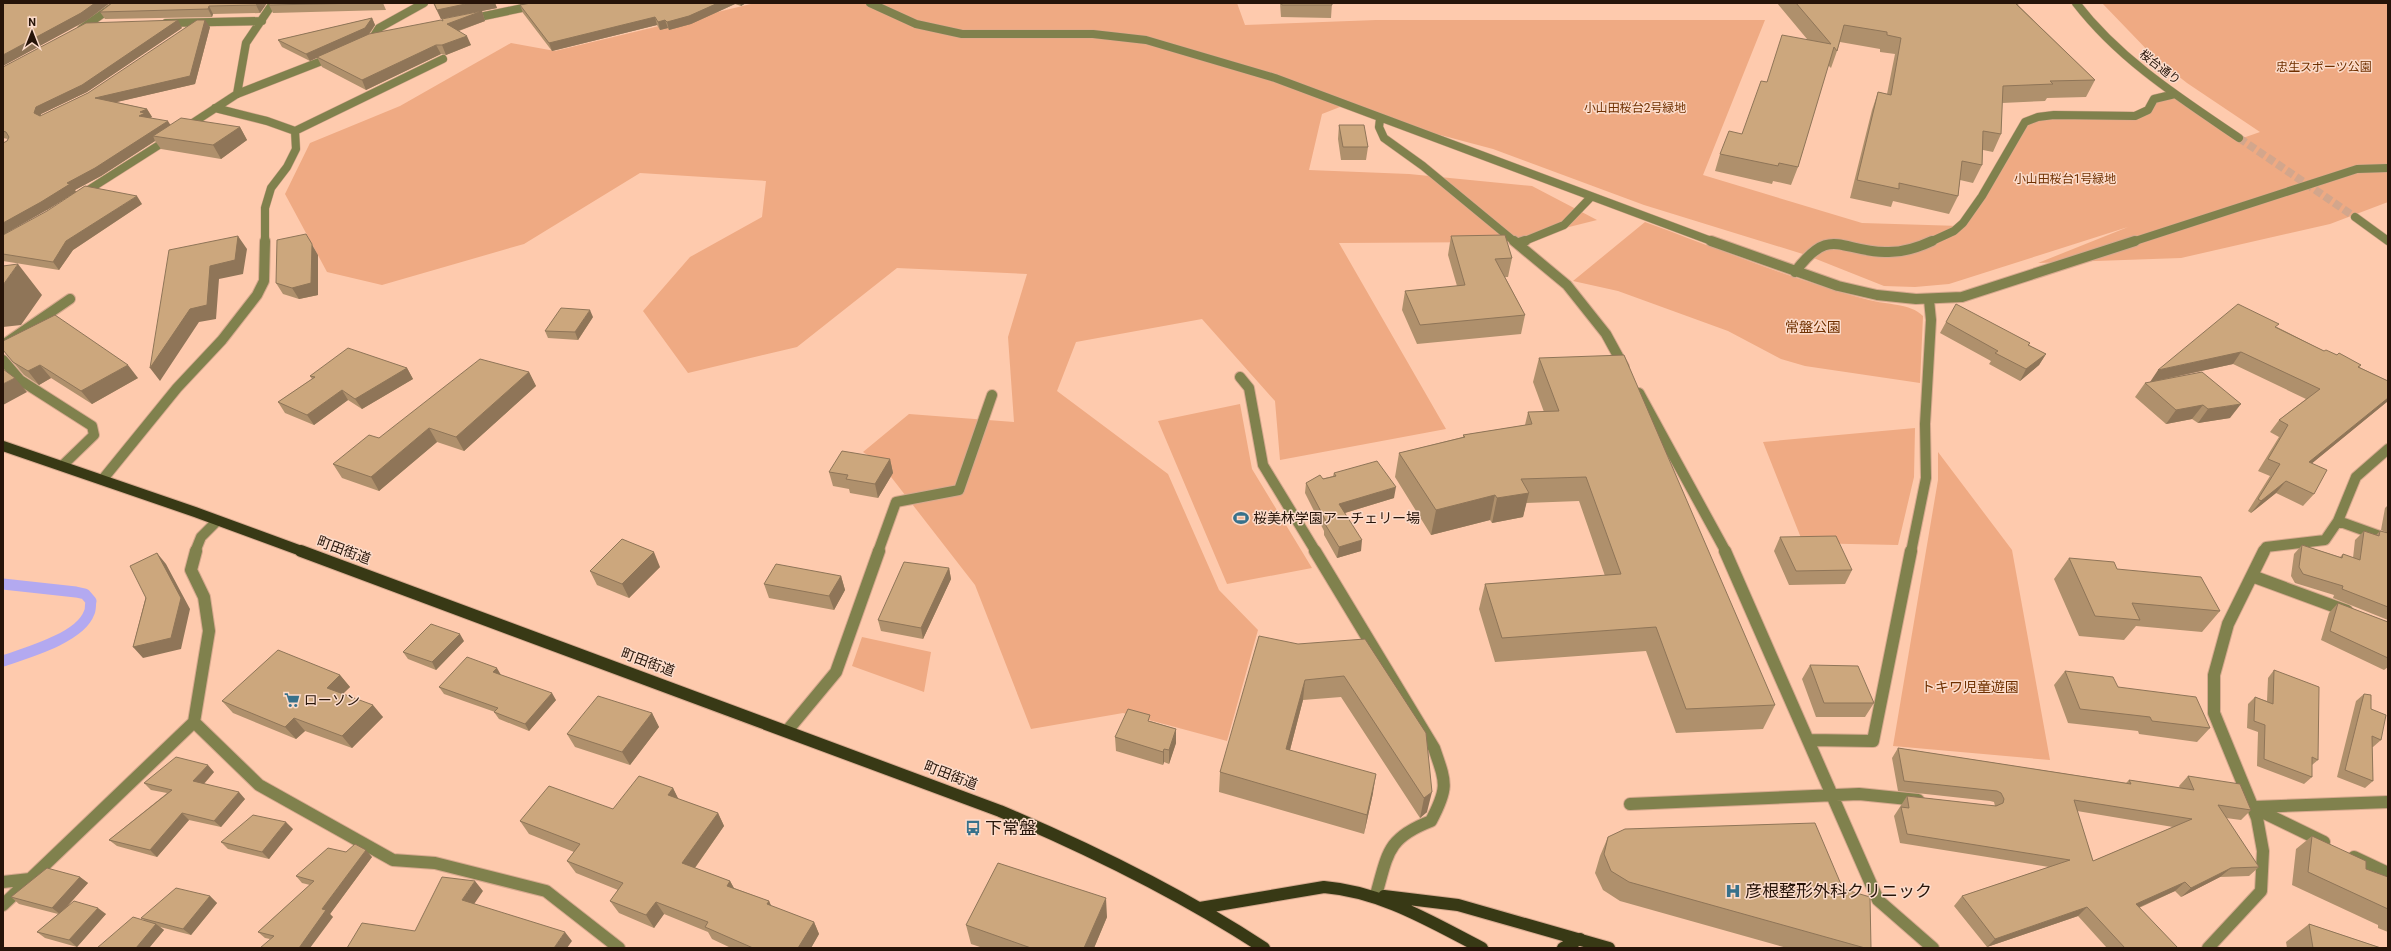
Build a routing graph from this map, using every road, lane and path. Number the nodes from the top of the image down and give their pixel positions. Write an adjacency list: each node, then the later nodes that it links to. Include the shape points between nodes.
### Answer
1 (118, 3): 12 (street)
2 (273, 3): 7 (street)
3 (424, 3): 15 (street, via 379,28 368,40)
4 (546, 3): 8 (street)
5 (870, 3): 21 (street, via 916,24 962,34 1093,34 1133,37 1275,78)
6 (2076, 3): 19 (street, 桜台通り, via 2113,44)
7 (262, 20): 9 (street); 18 (street, via 246,43)
8 (462, 20)
9 (199, 22): 10 (street); 13 (street)
10 (160, 23)
11 (105, 24): 12 (street)
12 (89, 25): 14 (street)
13 (186, 31)
14 (76, 32)
15 (387, 36)
16 (338, 55): 18 (street)
17 (443, 59): 22 (street)
18 (237, 94): 20 (street)
19 (2175, 94): 23 (street, 桜台通り); 30 (street, via 2156,98 2145,112 2129,116 2051,114 2032,118 2025,122 1981,196 1954,231 1900,252 1872,251 1847,244 1822,243 1806,255)
20 (215, 108): 22 (street, via 267,121); 26 (street)
21 (1380, 119): 25 (street); 29 (street, via 1379,127 1384,138)
22 (295, 132): 40 (street, via 296,149 271,188 265,208 264,281 257,295 222,340 177,388)
23 (2239, 138)
24 (2388, 168): 32 (street, via 2357,169 1962,297)
25 (1591, 196): 29 (street, via 1564,225); 30 (street)
26 (77, 198)
27 (2356, 218): 28 (street)
28 (2388, 241)
29 (1519, 243): 48 (street, via 1567,285 1606,334 1720,539)
30 (1795, 272): 32 (street, via 1878,296)
31 (70, 300): 33 (street)
32 (1929, 300): 48 (street, via 1931,320 1925,424 1926,478 1873,741)
33 (3, 345)
34 (3, 360): 39 (street, via 20,380 92,426 94,434 84,447)
35 (1240, 377): 57 (street, via 1249,388 1263,465 1434,748 1444,779 1442,800 1431,821 1413,828 1400,837 1388,852)
36 (992, 395): 47 (street, via 959,490 896,502 836,672)
37 (3, 446): 39 (main road, 町田街道)
38 (2388, 449): 42 (street, via 2356,477)
39 (63, 465): 40 (main road, 町田街道)
40 (103, 479): 41 (main road, 町田街道)
41 (218, 521): 46 (street, via 197,546 191,570 204,597 209,631); 47 (main road, 町田街道)
42 (2338, 521): 43 (street); 44 (street, via 2325,540 2266,547)
43 (2388, 539)
44 (2252, 576): 45 (street); 53 (street, via 2228,624 2214,675 2214,713)
45 (2359, 616)
46 (194, 722): 55 (street); 61 (street, via 260,785 393,860 434,863 546,891)
47 (787, 731): 59 (main road, 町田街道, via 1060,836 1116,861)
48 (1808, 740): 49 (street)
49 (1833, 796): 50 (street, via 1859,794); 52 (street); 66 (street, via 1878,900)
50 (1928, 801)
51 (2388, 802): 53 (street)
52 (1630, 804)
53 (2252, 807): 54 (street); 67 (street, via 2257,818 2263,852 2261,891)
54 (2388, 873)
55 (30, 879): 56 (street); 58 (street)
56 (3, 882)
57 (1376, 896): 59 (main road, via 1357,890 1324,887); 60 (main road, via 1458,905); 63 (main road)
58 (3, 905)
59 (1200, 908): 62 (main road, 町田街道)
60 (1580, 939): 64 (main road); 65 (main road)
61 (619, 948)
62 (1264, 948)
63 (1482, 948)
64 (1563, 948)
65 (1609, 948)
66 (1932, 948)
67 (2208, 948)

